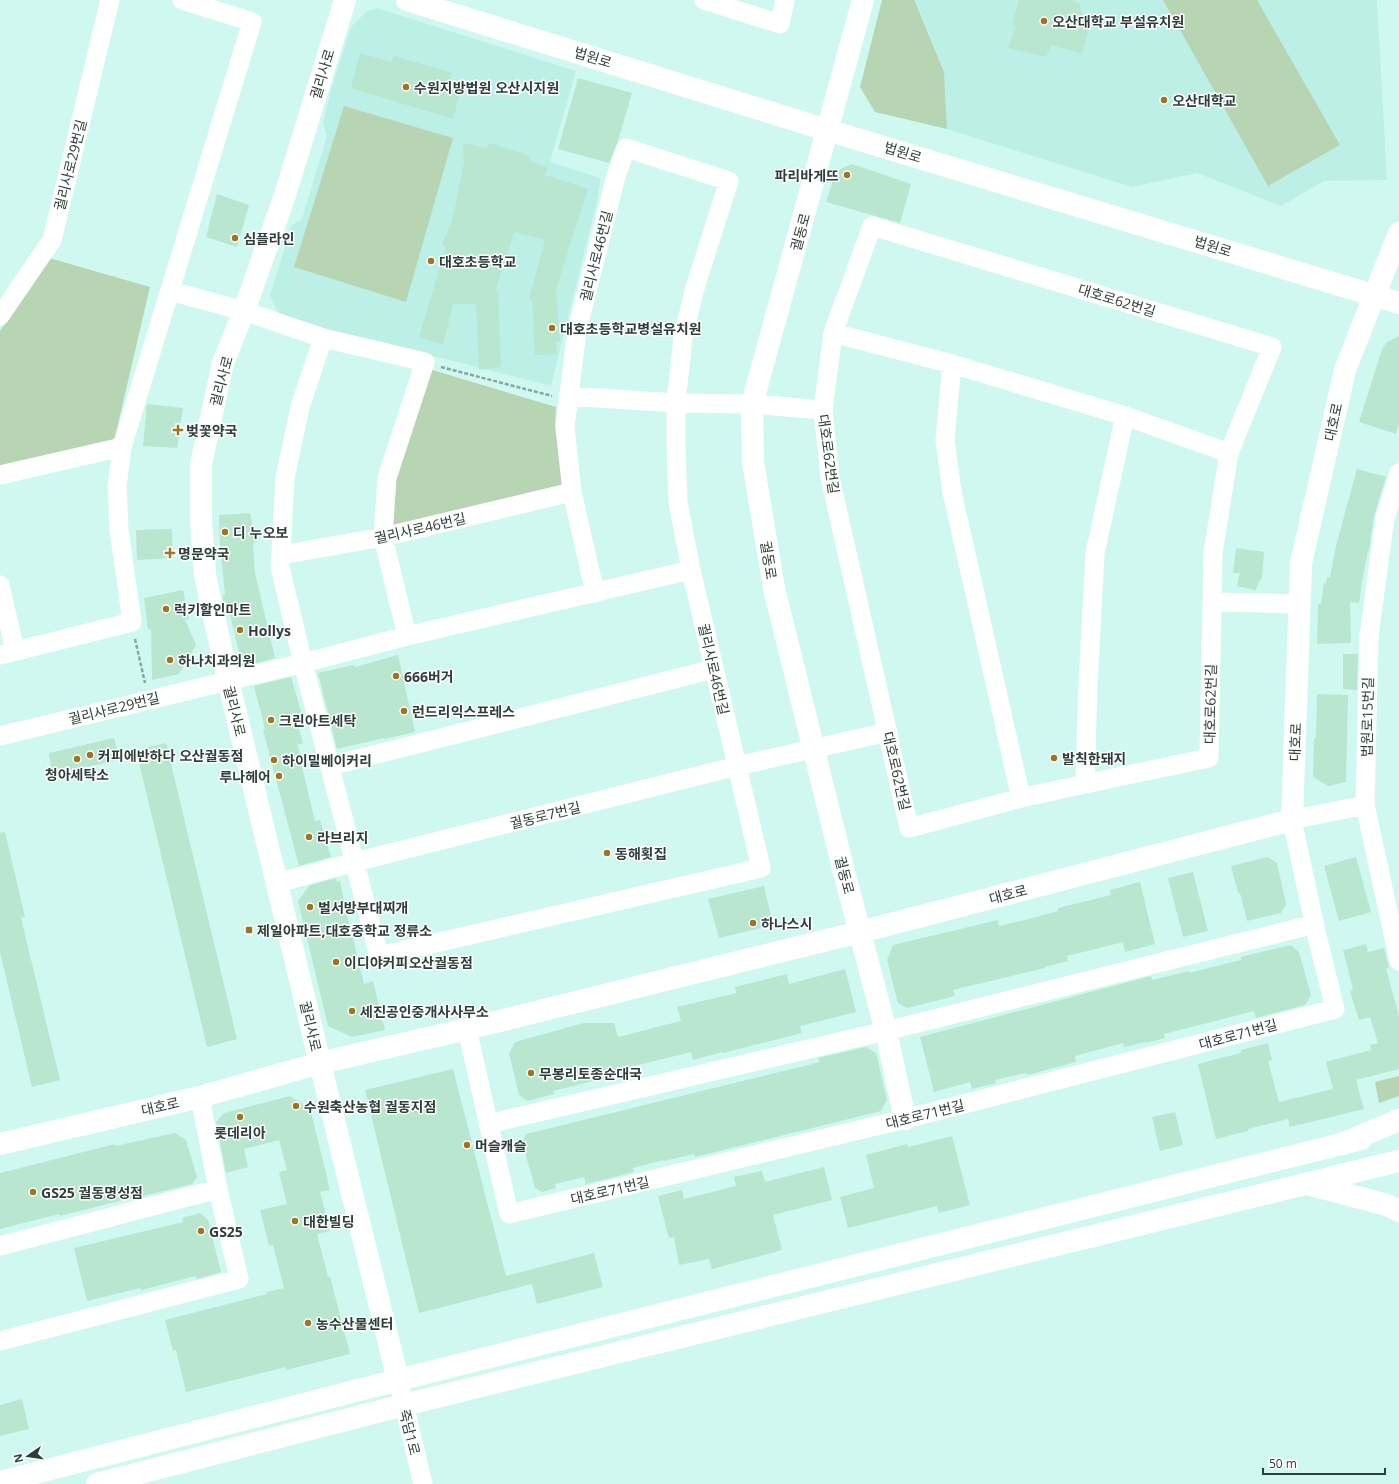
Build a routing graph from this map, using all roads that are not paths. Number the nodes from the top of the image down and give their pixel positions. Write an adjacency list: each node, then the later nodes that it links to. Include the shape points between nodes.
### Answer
1 (110, 0): 14 (street, 궐리사로29번길, via 52,240)
2 (182, 0): 10 (street, via 252,22)
3 (345, 0): 13 (street, 궐리사로, via 286,195)
4 (407, 0): 8 (street, 법원로)
5 (704, 0): 6 (street, via 780,24)
6 (785, 0)
7 (863, 0): 8 (street, 궐동로)
8 (827, 130): 11 (street, 법원로); 20 (street, 궐동로)
9 (1399, 233): 11 (street, 대호로)
10 (170, 291): 13 (street); 23 (street)
11 (1375, 295): 12 (street, 법원로); 34 (street, 대호로, via 1345,370 1301,563)
12 (1399, 303)
13 (244, 311): 16 (street); 39 (street, 궐리사로, via 223,364 201,464 201,522 205,575)
14 (0, 316)
15 (833, 333): 17 (street); 21 (street, 대호로62번길); 24 (street, 대호로62번길, via 872,226 1272,347)
16 (323, 338): 28 (street, via 425,362 387,478); 29 (street, via 300,407 286,478)
17 (952, 364): 22 (street); 46 (street, via 945,440 952,492)
18 (568, 396): 19 (street); 19 (street, 궐리사로46번길, via 577,331 616,176 626,148 729,181 694,291 683,338); 27 (street, 궐리사로46번길, via 565,427)
19 (676, 402): 20 (street); 30 (street, 궐리사로46번길, via 678,502)
20 (752, 404): 21 (street); 42 (street, 궐동로, via 753,462 774,588)
21 (823, 410): 40 (street, 대호로62번길, via 830,477)
22 (1125, 416): 24 (street); 45 (street, via 1095,553)
23 (122, 447): 26 (street); 36 (street, via 117,486 119,530 132,622)
24 (1229, 453): 33 (street, 대호로62번길, via 1213,553)
25 (1399, 473): 47 (street, 법원로15번길, via 1385,518 1369,636)
26 (0, 475)
27 (572, 492): 28 (street, 궐리사로46번길); 32 (street)
28 (383, 537): 29 (street, 궐리사로46번길); 35 (street)
29 (280, 555): 37 (street, via 280,567)
30 (691, 570): 32 (street, 궐리사로29번길); 38 (street, 궐리사로46번길)
31 (0, 585): 36 (street)
32 (595, 593): 35 (street, 궐리사로29번길)
33 (1212, 602): 34 (street); 45 (street, 대호로62번길, via 1209,758)
34 (1300, 604): 48 (street, 대호로)
35 (407, 636): 37 (street, 궐리사로29번길)
36 (8, 653)
37 (303, 663): 39 (street, 궐리사로29번길); 43 (street)
38 (714, 669): 43 (street); 44 (street, 궐리사로46번길)
39 (228, 680): 41 (street, 궐리사로29번길); 50 (street, 궐리사로)
40 (888, 732): 42 (street, 궐동로7번길); 46 (street, 대호로62번길, via 910,828)
41 (0, 736)
42 (814, 748): 44 (street, 궐동로7번길); 52 (street, 궐동로)
43 (330, 766): 49 (street)
44 (737, 766): 49 (street, 궐동로7번길); 49 (street, 궐리사로46번길, via 761,868 380,956)
45 (1085, 784): 46 (street, 대호로62번길)
46 (1021, 798)
47 (1364, 805): 48 (street); 53 (street, 법원로15번길)
48 (1292, 820): 51 (street, 대호로71번길); 52 (street, 대호로)
49 (355, 862): 50 (street, 궐동로7번길)
50 (277, 883): 56 (street, 궐리사로)
51 (1315, 924): 55 (street); 58 (street, 대호로71번길, via 1336,1009)
52 (860, 932): 54 (street, 대호로); 55 (street, 궐동로)
53 (1399, 960)
54 (467, 1029): 56 (street, 대호로); 60 (street, 대호로71번길)
55 (886, 1031): 58 (street, 궐동로); 60 (street)
56 (320, 1063): 57 (street, 대호로); 70 (street, 궐리사로)
57 (200, 1097): 62 (street, 대호로); 66 (street)
58 (905, 1120): 60 (street, 대호로71번길, via 509,1214)
59 (1399, 1120): 63 (street)
60 (488, 1124)
61 (1399, 1130): 63 (street)
62 (0, 1144)
63 (1342, 1144): 70 (street)
64 (1399, 1161): 65 (street)
65 (1308, 1184): 67 (street, via 1387,1205); 71 (street)
66 (218, 1189): 68 (street); 69 (street, via 239,1279)
67 (1399, 1211)
68 (0, 1246)
69 (0, 1341)
70 (398, 1380): 71 (street, 죽담1로); 72 (street)
71 (404, 1405): 73 (street); 74 (street, 죽담1로)
72 (0, 1482)
73 (97, 1484)
74 (423, 1484)

